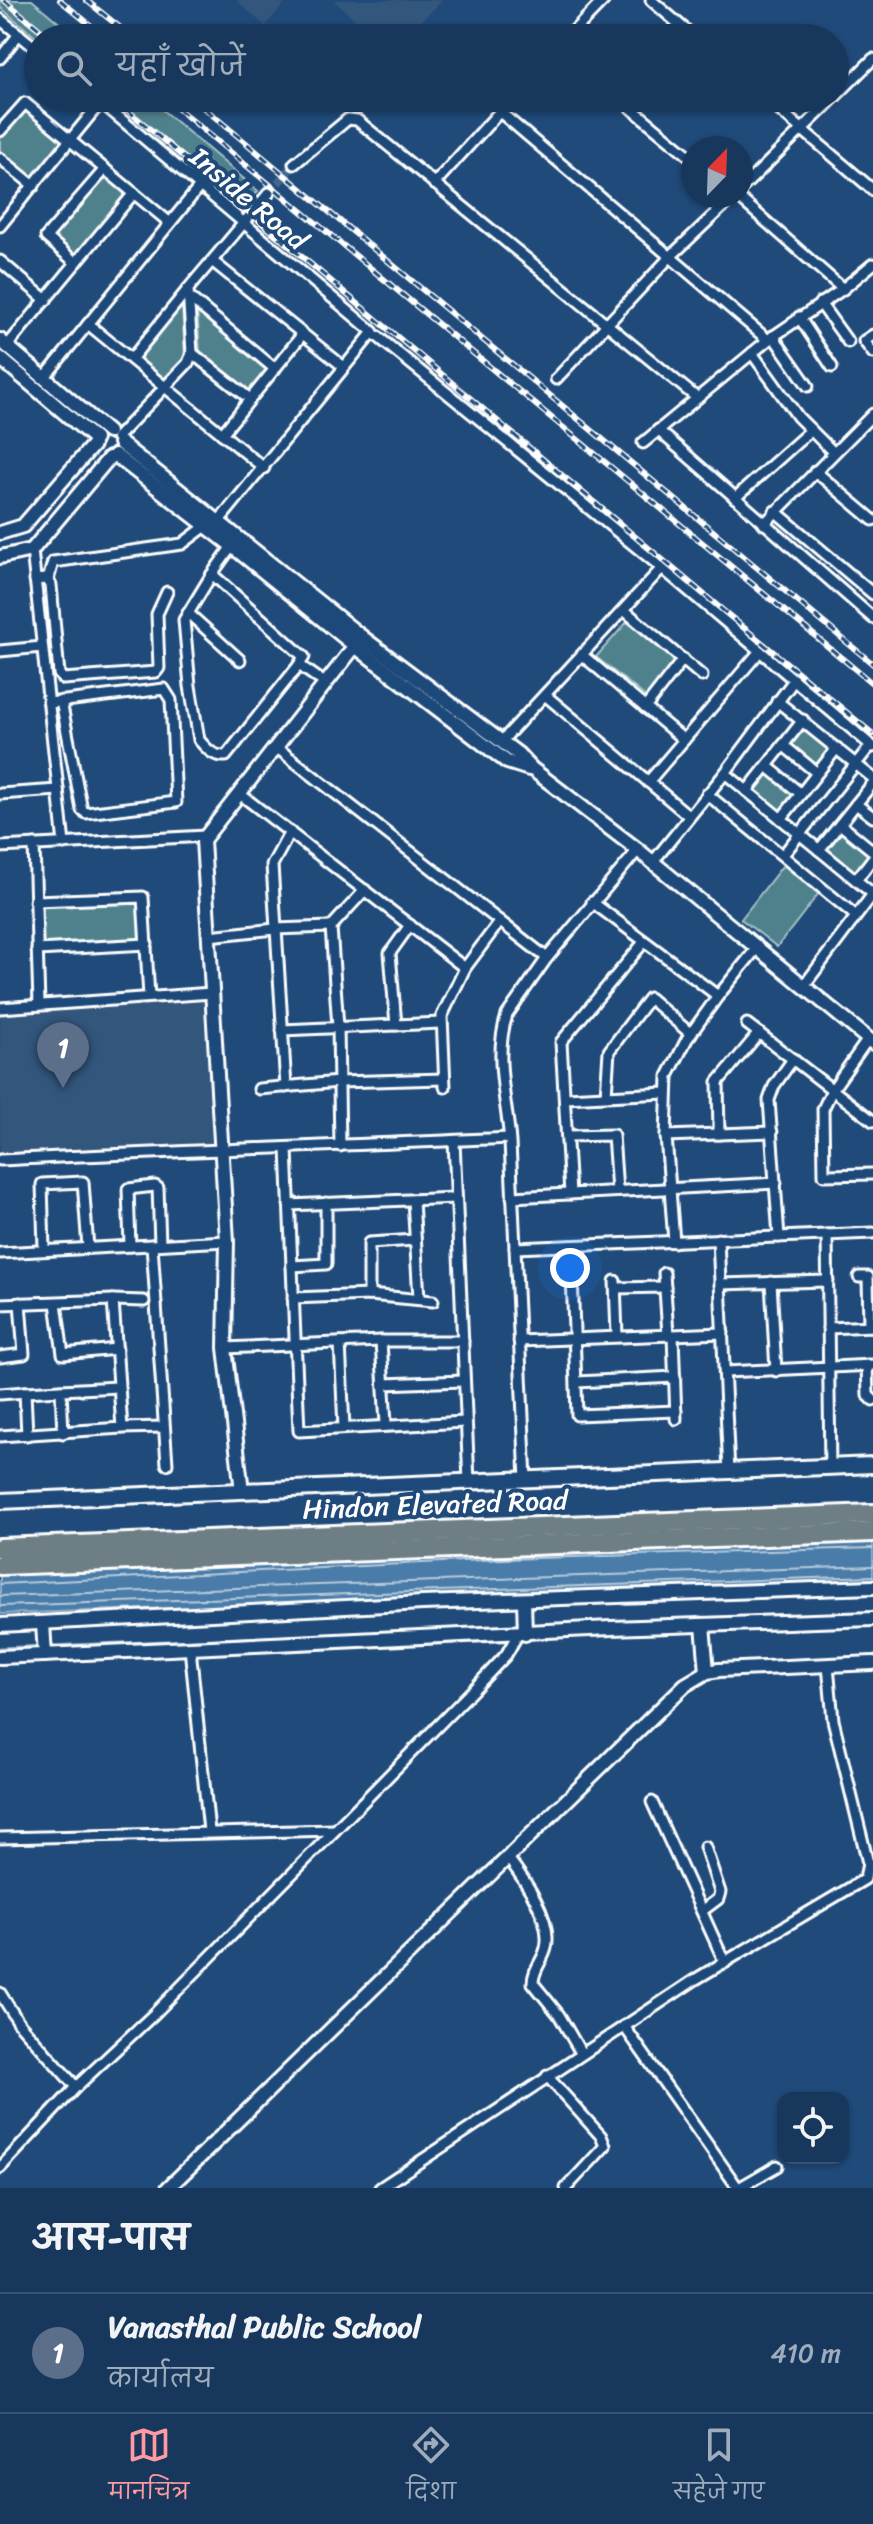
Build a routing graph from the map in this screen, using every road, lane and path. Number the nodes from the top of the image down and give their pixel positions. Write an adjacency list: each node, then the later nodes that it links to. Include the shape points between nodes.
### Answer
1 (604, 0): 4 (street)
2 (651, 0): 5 (street)
3 (0, 19): 6 (street)
4 (581, 24)
5 (679, 24)
6 (19, 34): 7 (street); 8 (street)
7 (24, 38)
8 (0, 58)
9 (873, 59): 10 (street)
10 (849, 82)
11 (24, 104): 20 (street)
12 (36, 112): 21 (street)
13 (91, 112): 21 (street)
14 (113, 112): 28 (street, Inside Road)
15 (500, 112): 27 (street); 38 (street)
16 (636, 112): 22 (street)
17 (781, 112): 19 (street)
18 (819, 112): 19 (street)
19 (802, 130): 26 (street); 30 (street)
20 (0, 131)
21 (71, 140): 25 (street); 29 (street)
22 (681, 149)
23 (0, 158): 29 (street)
24 (294, 164): 27 (street, via 352,118)
25 (105, 169): 31 (street); 41 (street, via 46,237)
26 (753, 177)
27 (434, 184): 49 (street)
28 (201, 185): 36 (street, Inside Road); 37 (street)
29 (34, 186): 35 (street)
30 (873, 190)
31 (134, 193): 37 (street); 41 (street)
32 (269, 193): 36 (street)
33 (722, 208): 38 (street)
34 (749, 208): 43 (street)
35 (2, 221)
36 (245, 222): 40 (street); 50 (street, Inside Road)
37 (170, 223): 48 (street)
38 (669, 258): 49 (street); 53 (street)
39 (0, 261): 45 (street)
40 (212, 261): 44 (street); 51 (street)
41 (76, 263): 45 (street)
42 (873, 265): 43 (street)
43 (843, 289): 46 (street)
44 (188, 293): 56 (street); 60 (street); 63 (street)
45 (46, 300): 55 (street)
46 (820, 303): 47 (street); 54 (street)
47 (799, 317): 53 (street); 62 (street)
48 (88, 324): 60 (street); 64 (street)
49 (607, 326): 65 (street); 68 (street)
50 (375, 334): 61 (street); 90 (street, Inside Road)
51 (302, 335): 61 (street); 63 (street)
52 (873, 335): 58 (street, via 864,341)
53 (771, 338): 57 (street); 66 (street)
54 (848, 342)
55 (4, 343): 64 (street)
56 (192, 353): 67 (street); 69 (street)
57 (752, 353): 68 (street); 72 (street)
58 (873, 353)
59 (0, 358): 74 (street)
60 (132, 358): 67 (street)
61 (344, 367): 78 (street)
62 (832, 367)
63 (275, 369): 69 (street)
64 (45, 377): 76 (street)
65 (556, 379)
66 (808, 386)
67 (166, 387): 73 (street); 76 (street)
68 (697, 398): 71 (street)
69 (250, 399): 73 (street)
70 (873, 415): 77 (street)
71 (658, 430): 75 (street); 80 (street)
72 (811, 430): 77 (street); 80 (street)
73 (222, 434): 78 (street)
74 (94, 442): 76 (street, via 100,434); 76 (street, via 100,456); 86 (street, via 23,526)
75 (643, 443)
76 (114, 445): 83 (street); 85 (street); 88 (street)
77 (833, 452): 79 (street)
78 (264, 468): 83 (street)
79 (815, 471): 81 (street); 82 (street)
80 (735, 498): 84 (street)
81 (775, 511): 84 (street); 95 (street)
82 (873, 520)
83 (219, 521): 99 (street)
84 (764, 524): 98 (street)
85 (206, 526): 87 (street); 93 (street, via 182,544 53,562)
86 (0, 533)
87 (232, 546): 91 (street); 99 (street)
88 (32, 550): 89 (street); 92 (street)
89 (0, 557)
90 (662, 568): 96 (street); 102 (street, Inside Road)
91 (212, 574): 97 (street); 106 (street, via 304,657)
92 (35, 580): 93 (street); 100 (street)
93 (48, 580): 94 (street, via 63,679 156,672 157,614)
94 (167, 592)
95 (873, 594)
96 (624, 610): 103 (street); 104 (street)
97 (188, 613): 105 (street); 106 (street, via 184,621 199,740 216,756 226,756)
98 (873, 618)
99 (358, 642): 109 (street); 117 (street); 124 (street, via 507,762)
100 (42, 647): 101 (street); 113 (street)
101 (0, 651)
102 (760, 651): 108 (street, Inside Road); 116 (street)
103 (582, 655): 110 (street); 114 (street)
104 (683, 659): 107 (street); 114 (street)
105 (240, 660)
106 (299, 665): 109 (street)
107 (702, 676)
108 (794, 680): 112 (street); 119 (street, Inside Road)
109 (326, 684): 120 (street)
110 (545, 695): 117 (street); 129 (street)
111 (61, 701): 111 (street, via 168,692 176,802 82,810); 113 (street)
112 (777, 701): 115 (street); 125 (street)
113 (49, 703): 130 (street)
114 (645, 708): 116 (street)
115 (803, 720): 118 (street); 121 (street)
116 (684, 740): 129 (street)
117 (501, 742): 124 (street)
118 (783, 745): 123 (street); 126 (street)
119 (872, 746): 122 (street)
120 (276, 747): 133 (street); 158 (street)
121 (837, 748): 122 (street); 126 (street)
122 (855, 763): 127 (street); 142 (street)
123 (767, 766): 131 (street); 135 (street)
124 (532, 769): 147 (street)
125 (725, 773): 131 (street); 134 (street)
126 (817, 773): 135 (street)
127 (873, 780): 136 (street)
128 (0, 781): 132 (street)
129 (648, 782): 137 (street)
130 (58, 790): 132 (street); 144 (street)
131 (747, 791): 139 (street)
132 (1, 794)
133 (240, 794): 141 (street); 143 (street)
134 (707, 794): 137 (street); 150 (street)
135 (801, 794): 139 (street)
136 (856, 804): 138 (street); 140 (street)
137 (689, 816): 152 (street)
138 (873, 817)
139 (781, 819): 142 (street)
140 (840, 824): 148 (street); 149 (street)
141 (290, 832): 154 (street); 161 (street, via 272,865)
142 (799, 834): 148 (street); 150 (street)
143 (206, 836): 144 (street); 162 (street)
144 (64, 844): 145 (street)
145 (34, 845): 146 (street); 155 (street)
146 (0, 847)
147 (638, 850): 152 (street); 156 (street)
148 (819, 850): 153 (street)
149 (873, 851)
150 (783, 855): 157 (street)
151 (873, 858): 153 (street)
152 (652, 863): 165 (street)
153 (856, 880): 157 (street, via 873,894)
154 (365, 890): 159 (street); 160 (street)
155 (35, 901): 164 (street, via 143,897); 166 (street)
156 (592, 902): 163 (street); 167 (street)
157 (856, 916): 169 (street)
158 (500, 921): 167 (street); 168 (street)
159 (410, 925): 168 (street); 177 (street, via 390,953)
160 (331, 927): 161 (street); 178 (street)
161 (275, 929): 162 (street); 179 (street)
162 (209, 936): 170 (street)
163 (644, 942): 171 (street); 190 (street, via 563,1039)
164 (147, 944): 166 (street); 172 (street)
165 (756, 949): 169 (street); 171 (street)
166 (37, 950): 173 (street)
167 (547, 958): 196 (street, via 503,1025 501,1068)
168 (465, 968): 175 (street)
169 (803, 987): 182 (street)
170 (212, 993): 172 (street); 199 (street)
171 (718, 996): 181 (street)
172 (149, 997): 173 (street)
173 (39, 1005): 174 (street)
174 (0, 1008)
175 (441, 1023): 177 (street); 184 (street, via 444,1083)
176 (747, 1024): 180 (street)
177 (396, 1025): 178 (street)
178 (338, 1027): 179 (street); 184 (street)
179 (282, 1030): 185 (street)
180 (759, 1033): 183 (street); 193 (street, via 718,1082)
181 (691, 1034): 188 (street, via 671,1068); 189 (street, via 649,998 609,1051)
182 (870, 1041): 187 (street)
183 (793, 1059): 187 (street); 192 (street, via 771,1090)
184 (339, 1082): 185 (street); 198 (street)
185 (286, 1087): 186 (street)
186 (259, 1089)
187 (832, 1090): 191 (street); 202 (street, via 823,1109 824,1175)
188 (666, 1093): 189 (street); 195 (street)
189 (606, 1095): 190 (street)
190 (565, 1098): 194 (street)
191 (873, 1121)
192 (772, 1132): 193 (street); 203 (street)
193 (719, 1134): 195 (street)
194 (568, 1136): 205 (street, via 613,1135); 206 (street)
195 (666, 1136): 204 (street)
196 (509, 1138): 197 (street); 207 (street)
197 (454, 1141): 198 (street); 208 (street)
198 (340, 1146): 200 (street)
199 (222, 1148): 200 (street); 201 (street); 217 (street)
200 (287, 1149): 211 (street)
201 (0, 1160)
202 (873, 1174)
203 (776, 1183): 204 (street); 214 (street)
204 (670, 1189): 205 (street); 218 (street)
205 (617, 1191): 206 (street)
206 (570, 1194): 207 (street)
207 (512, 1197): 223 (street)
208 (456, 1198): 209 (street); 249 (street)
209 (413, 1200): 210 (street); 216 (street)
210 (326, 1203): 211 (street); 226 (street, via 326,1264)
211 (289, 1205): 226 (street)
212 (873, 1233): 213 (street)
213 (827, 1235): 214 (street); 229 (street)
214 (779, 1237): 215 (street)
215 (718, 1239): 218 (street); 231 (street)
216 (415, 1240): 233 (street, via 369,1243); 235 (street)
217 (227, 1241): 219 (street); 253 (street)
218 (674, 1242): 221 (street)
219 (156, 1244): 220 (street); 220 (street, via 155,1186 128,1189); 271 (street)
220 (130, 1246): 222 (street)
221 (571, 1246): 223 (street); 247 (street)
222 (88, 1248): 224 (street); 224 (street, via 83,1182 42,1184)
223 (515, 1248): 250 (street)
224 (44, 1249): 225 (street)
225 (0, 1253)
226 (292, 1266): 234 (street)
227 (664, 1273): 232 (street)
228 (859, 1277): 242 (street, via 868,1277)
229 (828, 1281): 230 (street); 243 (street)
230 (771, 1282): 231 (street); 258 (street)
231 (720, 1284): 244 (street)
232 (665, 1287): 245 (street); 246 (street, via 616,1284)
233 (369, 1295): 234 (street); 235 (street)
234 (293, 1298): 252 (street)
235 (419, 1298): 238 (street)
236 (113, 1300): 237 (street); 240 (street); 254 (street)
237 (144, 1301)
238 (433, 1301)
239 (20, 1303): 240 (street); 241 (street); 255 (street, via 24,1354)
240 (56, 1303): 254 (street, via 63,1354)
241 (0, 1304)
242 (871, 1326): 243 (street)
243 (828, 1328): 257 (street)
244 (723, 1333): 245 (street); 259 (street)
245 (671, 1335): 246 (street); 260 (street)
246 (617, 1336): 247 (street)
247 (575, 1339): 250 (street); 262 (street)
248 (381, 1341): 249 (street); 251 (street); 263 (street)
249 (463, 1341): 261 (street)
250 (519, 1341): 281 (street)
251 (340, 1343): 252 (street); 273 (street)
252 (295, 1345): 253 (street); 273 (street, via 299,1431)
253 (225, 1348): 283 (street)
254 (117, 1349): 264 (street)
255 (0, 1357)
256 (870, 1365): 257 (street); 268 (street, via 868,1395)
257 (829, 1368): 258 (street); 279 (street)
258 (776, 1371): 259 (street)
259 (725, 1372): 280 (street)
260 (675, 1377): 262 (street); 262 (street, via 676,1415 577,1415)
261 (463, 1381): 263 (street); 269 (street)
262 (577, 1382)
263 (384, 1384): 270 (street)
264 (118, 1387): 265 (street); 272 (street)
265 (61, 1390): 266 (street); 274 (street)
266 (25, 1392): 267 (street); 275 (street)
267 (0, 1394)
268 (873, 1400)
269 (465, 1422): 270 (street); 282 (street)
270 (386, 1424): 273 (street)
271 (164, 1427): 272 (street); 277 (street)
272 (122, 1428): 274 (street)
273 (344, 1428)
274 (63, 1433): 275 (street)
275 (27, 1435): 276 (street)
276 (0, 1436)
277 (167, 1464)
278 (873, 1465): 279 (main road)
279 (830, 1468): 280 (main road)
280 (729, 1472): 281 (main road)
281 (526, 1480): 282 (main road)
282 (469, 1482): 283 (main road)
283 (242, 1491): 284 (main road)
284 (0, 1501)
285 (873, 1514): 287 (highway, Hindon Elevated Road)
286 (873, 1532): 288 (highway, Hindon Elevated Road)
287 (0, 1548)
288 (0, 1565)
289 (873, 1587): 290 (street)
290 (524, 1606): 294 (street, via 423,1603); 295 (street)
291 (873, 1619): 293 (street)
292 (0, 1625): 294 (street)
293 (703, 1625): 295 (street); 301 (street)
294 (44, 1628): 297 (street)
295 (523, 1632): 296 (street); 303 (street)
296 (190, 1648): 297 (street); 304 (street)
297 (45, 1651): 298 (street)
298 (0, 1657)
299 (873, 1663): 300 (street)
300 (828, 1665): 301 (street); 308 (street, via 833,1720)
301 (707, 1672): 307 (street, via 685,1685)
302 (652, 1802): 309 (street)
303 (335, 1830): 304 (street); 315 (street)
304 (209, 1831): 305 (street)
305 (0, 1838)
306 (705, 1847): 309 (street, via 720,1892)
307 (508, 1858): 313 (street, via 531,1889 546,1933 533,1983); 318 (street)
308 (869, 1878): 310 (street)
309 (702, 1911): 310 (street)
310 (725, 1963): 312 (street)
311 (0, 1993): 315 (street, via 19,2023)
312 (624, 2026): 313 (street); 321 (street)
313 (581, 2053): 314 (street)
314 (547, 2076): 319 (street); 320 (street, via 605,2146)
315 (76, 2087): 317 (street)
316 (777, 2166): 321 (street)
317 (0, 2168)
318 (168, 2188)
319 (380, 2188)
320 (566, 2188)
321 (738, 2188)

